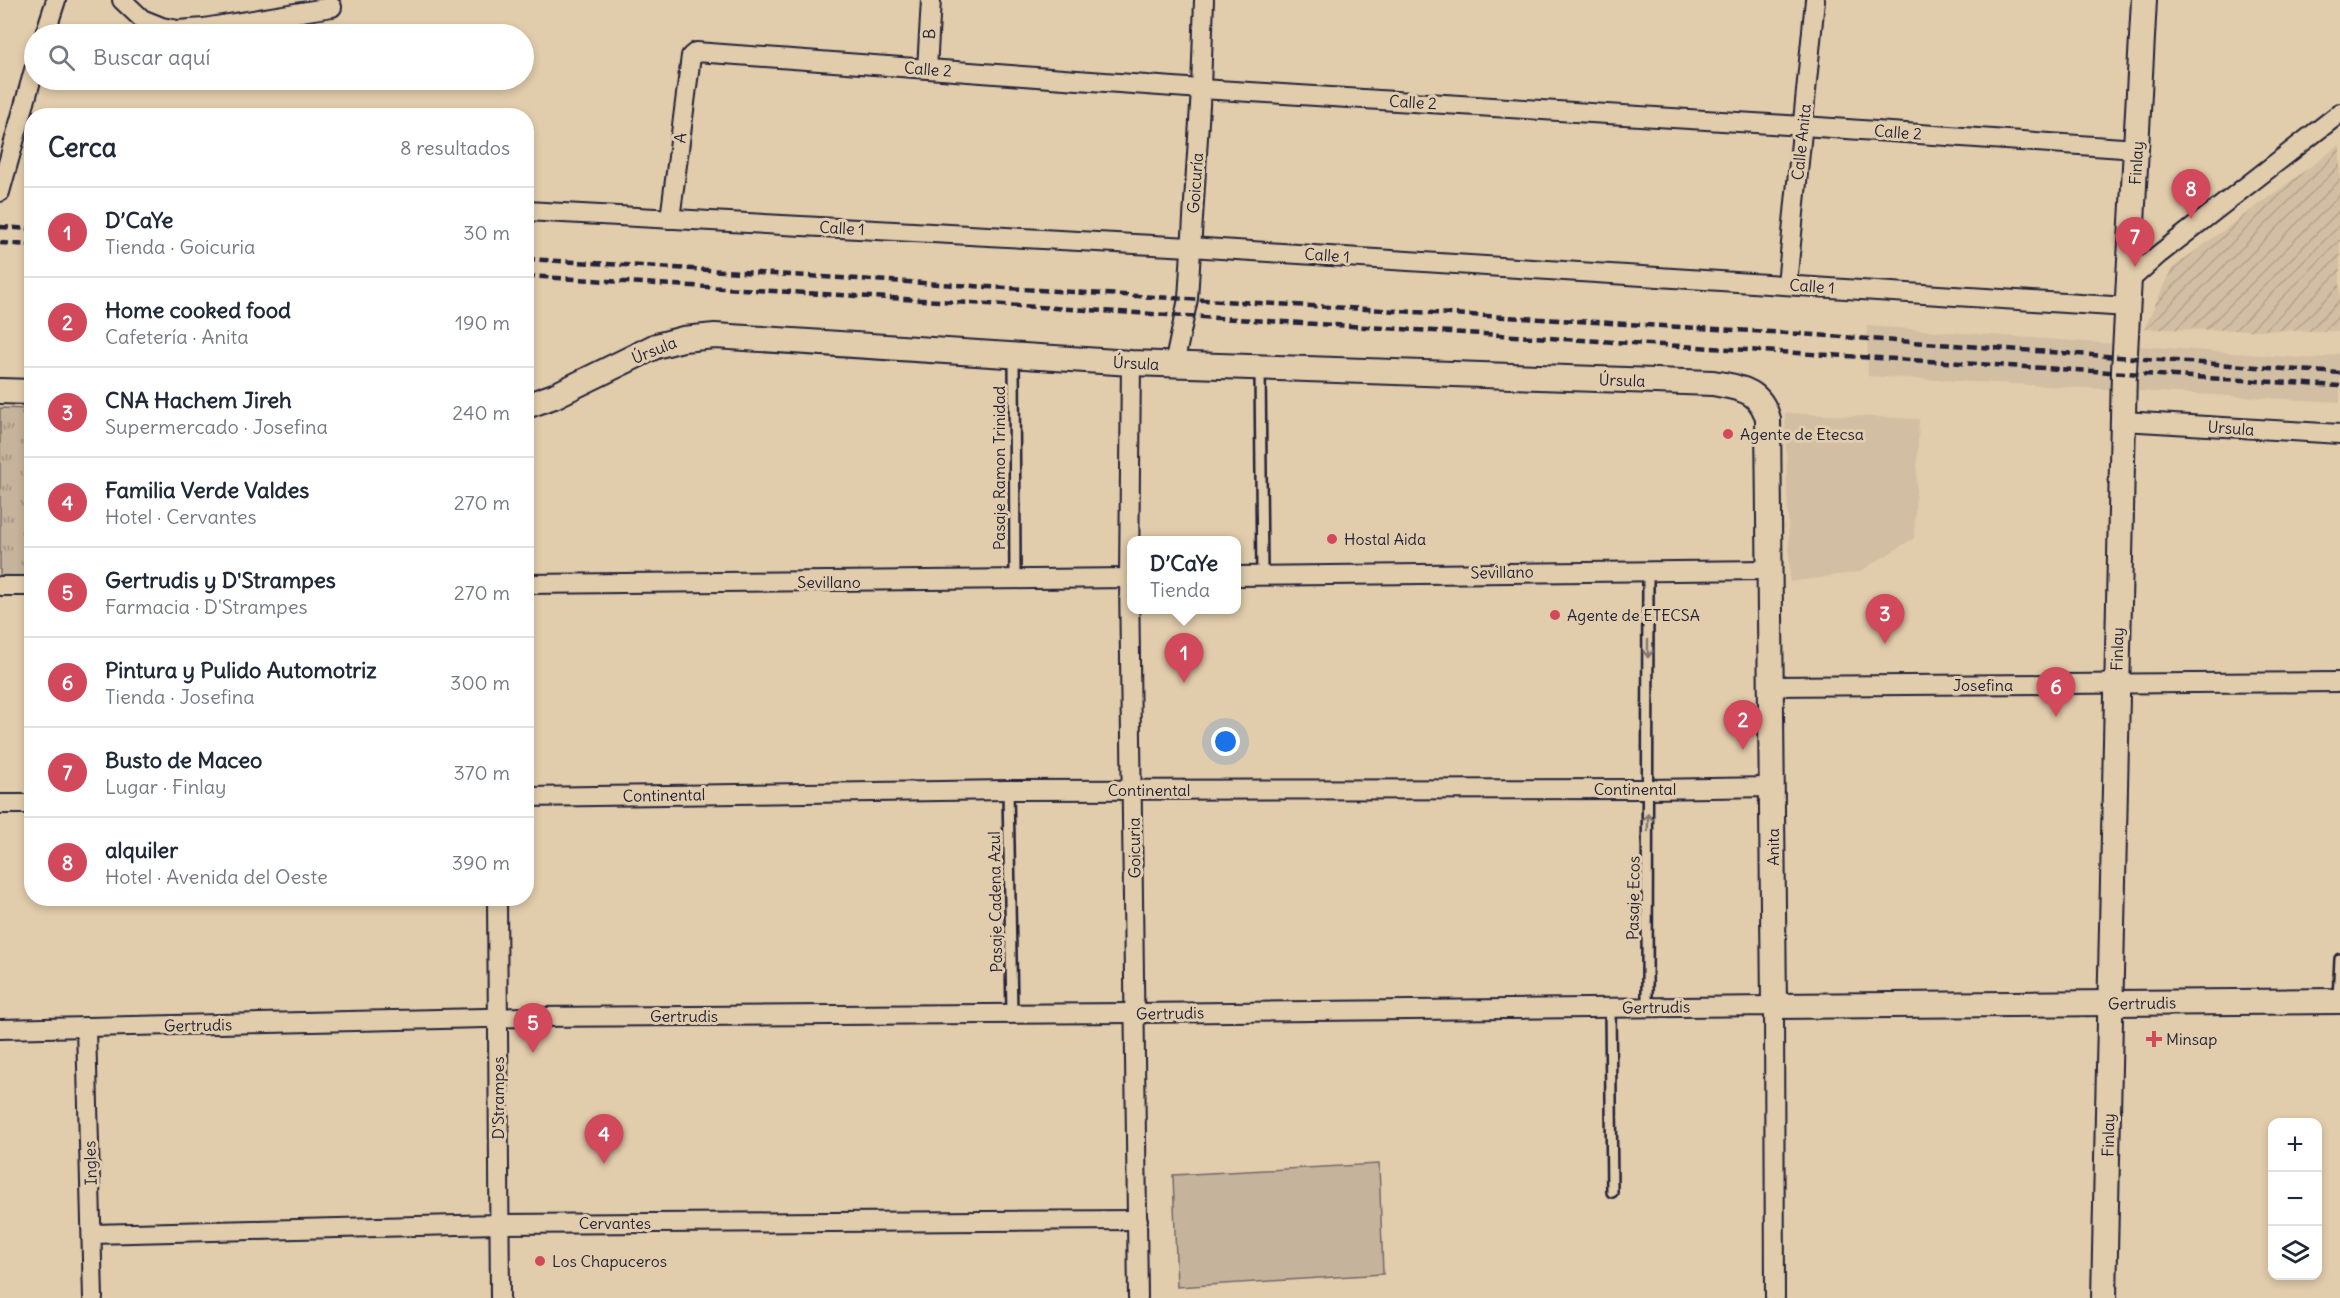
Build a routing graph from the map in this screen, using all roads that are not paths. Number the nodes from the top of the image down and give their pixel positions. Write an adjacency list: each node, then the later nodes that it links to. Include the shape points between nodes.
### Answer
1 (56, 0): 8 (street)
2 (122, 0): 9 (street, via 142,19)
3 (931, 0): 12 (street, B)
4 (1204, 0): 14 (street, Goicuría)
5 (1815, 0): 18 (street, Calle Anita)
6 (2144, 0): 19 (street, Finlay)
7 (332, 7): 10 (street)
8 (48, 24)
9 (154, 24)
10 (218, 24)
11 (691, 56): 12 (street, Calle 2, via 696,52); 22 (street, A)
12 (927, 69): 14 (street, Calle 2)
13 (31, 90): 15 (street)
14 (1201, 90): 18 (street, Calle 2); 23 (street, Goicuría)
15 (28, 108)
16 (2340, 113): 24 (street)
17 (24, 124): 20 (street)
18 (1803, 126): 19 (street, Calle 2); 25 (street, Calle Anita)
19 (2137, 149): 24 (street, Finlay)
20 (0, 192)
21 (534, 211): 22 (street, Calle 1)
22 (670, 219): 23 (street, Calle 1)
23 (1190, 247): 25 (street, Calle 1); 29 (street, Goicuría, via 1188,299)
24 (2130, 280): 26 (street, Finlay)
25 (1787, 284): 26 (street, Calle 1)
26 (2128, 308): 35 (street, Finlay)
27 (1014, 355): 28 (street, Úrsula); 34 (street, Úrsula, via 716,336 683,339 656,346); 43 (lane, Pasaje Ramon Trinidad)
28 (1131, 363): 29 (street, Úrsula); 37 (street, Goicuria)
29 (1174, 365): 30 (street, Úrsula)
30 (1260, 369): 33 (street, Úrsula, via 1713,383 1742,389); 41 (lane)
31 (0, 391): 32 (street)
32 (24, 392)
33 (1758, 398): 39 (street, Anita, via 1767,419)
34 (534, 403)
35 (2122, 421): 36 (street, Ursula); 49 (street, Finlay)
36 (2340, 434)
37 (1130, 536)
38 (1648, 570): 39 (street, Sevillano); 41 (street, Sevillano); 52 (lane, Pasaje Ecos, one-way to 52)
39 (1768, 570): 50 (street, Anita)
40 (1241, 576): 41 (street, Sevillano)
41 (1262, 576)
42 (1127, 578): 43 (street, Sevillano)
43 (1015, 580): 44 (street, Sevillano)
44 (534, 584)
45 (0, 586): 46 (street)
46 (24, 586)
47 (1131, 614): 54 (street, Goicuria)
48 (2340, 682): 49 (street, Josefina)
49 (2116, 684): 50 (street, Josefina); 61 (street, Finlay)
50 (1769, 686): 51 (street, Anita)
51 (1772, 787): 52 (street, Continental); 62 (street, Anita)
52 (1648, 789): 54 (street, Continental); 64 (lane, Pasaje Ecos, one-way to 52)
53 (1008, 790): 54 (street, Continental); 55 (street, Continental); 65 (lane, Pasaje Cadena Azul)
54 (1133, 790): 66 (street, Goicuria)
55 (534, 797)
56 (0, 804): 57 (street)
57 (24, 804)
58 (497, 906): 67 (street, D'Strampes)
59 (2340, 959): 60 (lane)
60 (2339, 1001): 61 (street, Gertrudis)
61 (2112, 1004): 62 (street, Gertrudis); 78 (street, Finlay)
62 (1774, 1006): 64 (street, Gertrudis); 77 (street, Anita)
63 (1610, 1007): 64 (street, Gertrudis); 66 (street, Gertrudis); 70 (lane)
64 (1647, 1007)
65 (1012, 1013): 66 (street, Gertrudis); 67 (street, Gertrudis)
66 (1136, 1013): 71 (street, Goicuria)
67 (497, 1017): 68 (street, Gertrudis); 72 (street, D'Strampes)
68 (86, 1028): 69 (street, Gertrudis); 73 (street, Ingles)
69 (0, 1029)
70 (1612, 1192)
71 (1137, 1220): 72 (street, Cervantes); 76 (street, Goicuria)
72 (498, 1224): 73 (street, Cervantes); 75 (street, D'Strampes)
73 (92, 1234): 74 (street, Ingles)
74 (93, 1298)
75 (500, 1298)
76 (1138, 1298)
77 (1775, 1298)
78 (2104, 1298)

